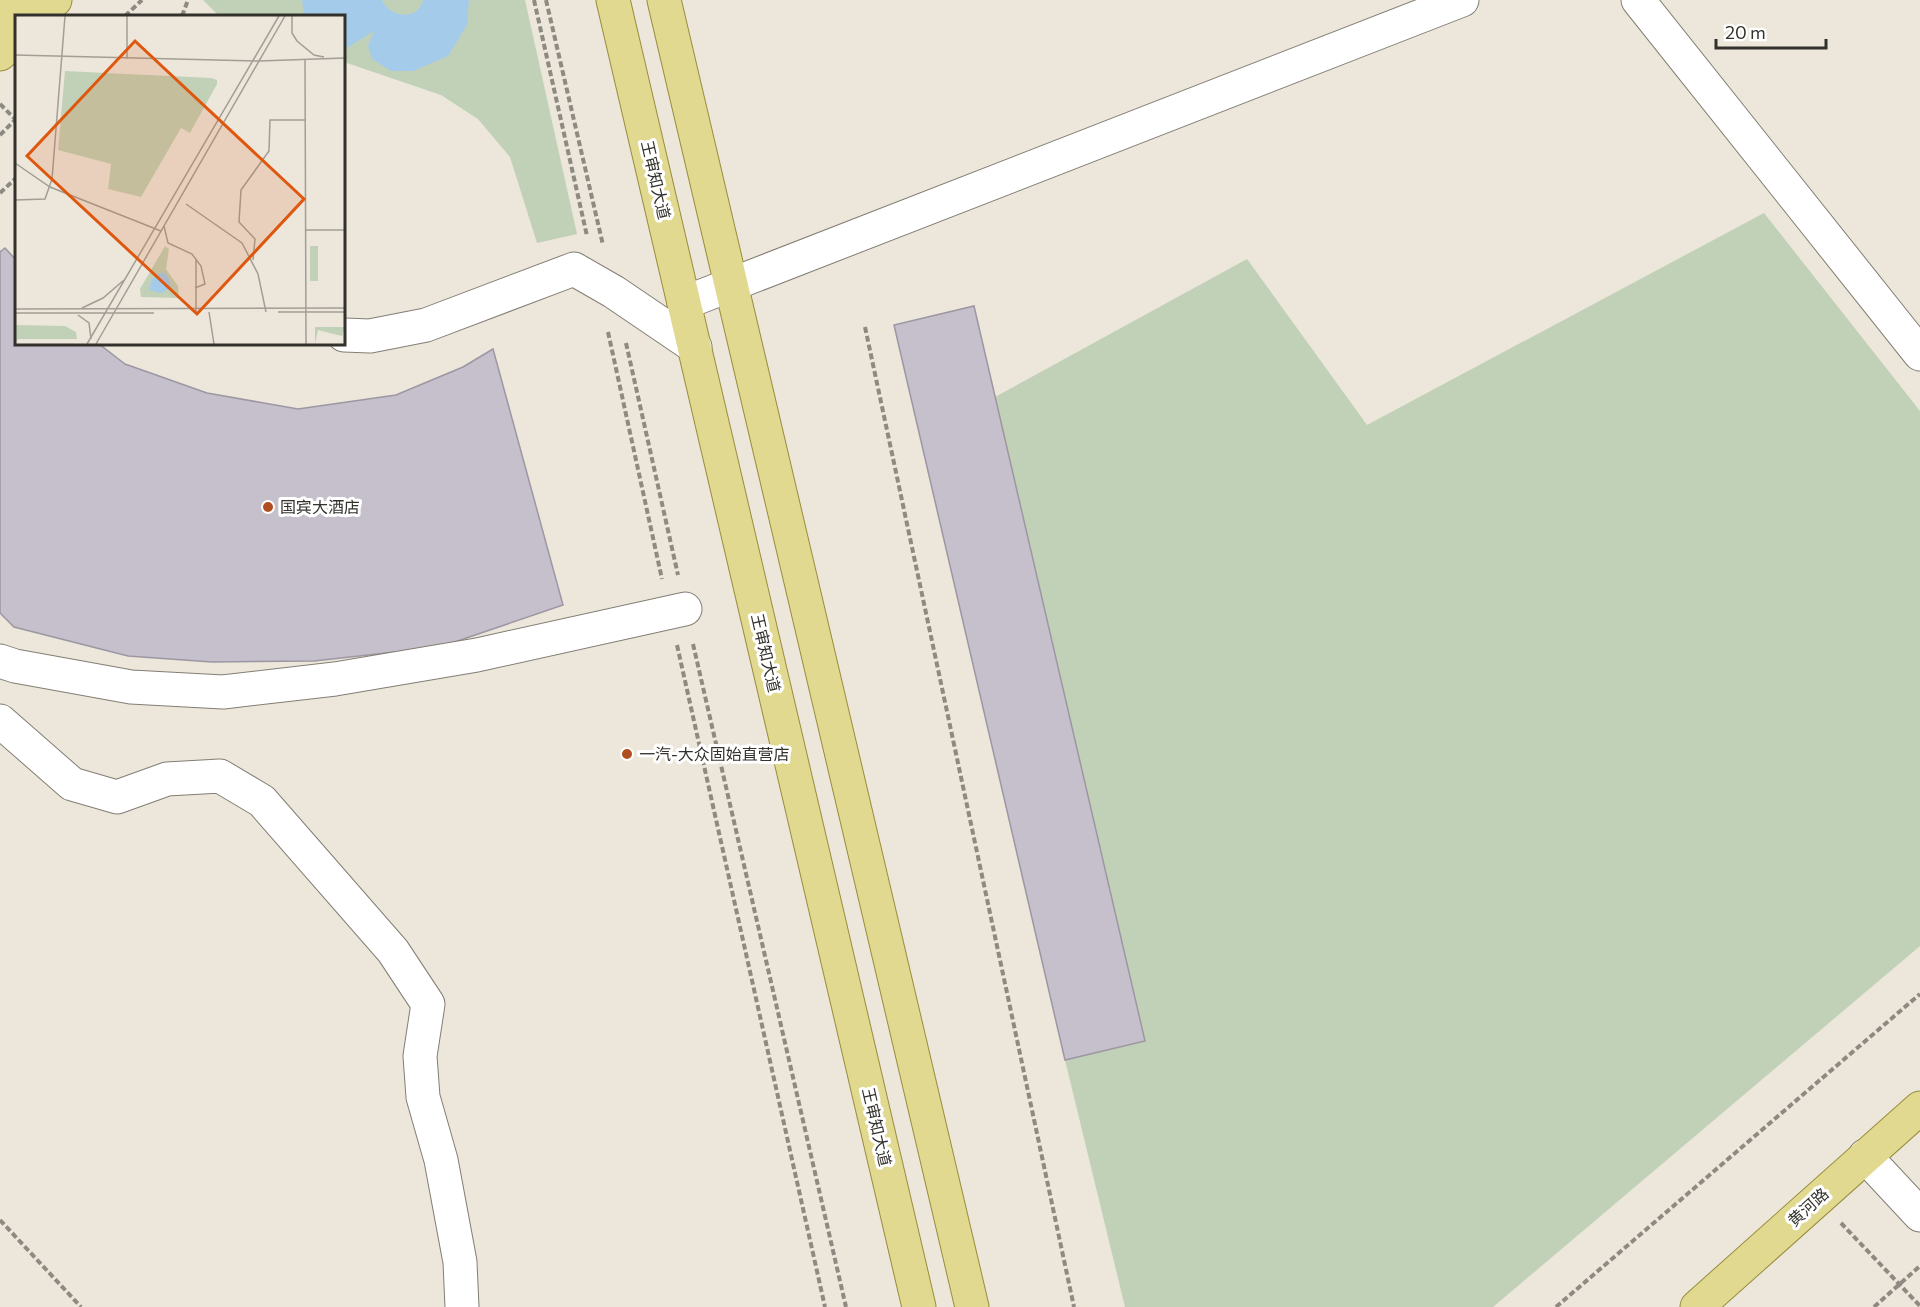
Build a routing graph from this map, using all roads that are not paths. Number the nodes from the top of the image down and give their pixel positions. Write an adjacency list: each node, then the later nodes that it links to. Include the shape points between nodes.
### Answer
1 (55, 0): 6 (main road)
2 (614, 0): 10 (main road, 王审知大道)
3 (663, 0): 9 (main road)
4 (1462, 0): 9 (street)
5 (1638, 0): 13 (street)
6 (20, 15)
7 (15, 22): 8 (main road)
8 (0, 54)
9 (731, 286): 10 (street); 22 (main road)
10 (684, 303): 12 (main road, 王审知大道)
11 (345, 335): 12 (street, via 370,336 426,325 573,269)
12 (695, 347): 21 (main road, 王审知大道)
13 (1920, 354)
14 (677, 610): 15 (street, via 477,655 335,679 223,692 131,687)
15 (0, 661)
16 (0, 721): 20 (street, via 72,784 117,797 167,778 220,776 262,801 393,951 428,1004 420,1056 423,1097 441,1160 460,1262)
17 (1920, 1108): 18 (main road, 黄河路)
18 (1864, 1156): 19 (street); 23 (main road, 黄河路)
19 (1920, 1215)
20 (462, 1307)
21 (919, 1307)
22 (972, 1307)
23 (1697, 1307)

